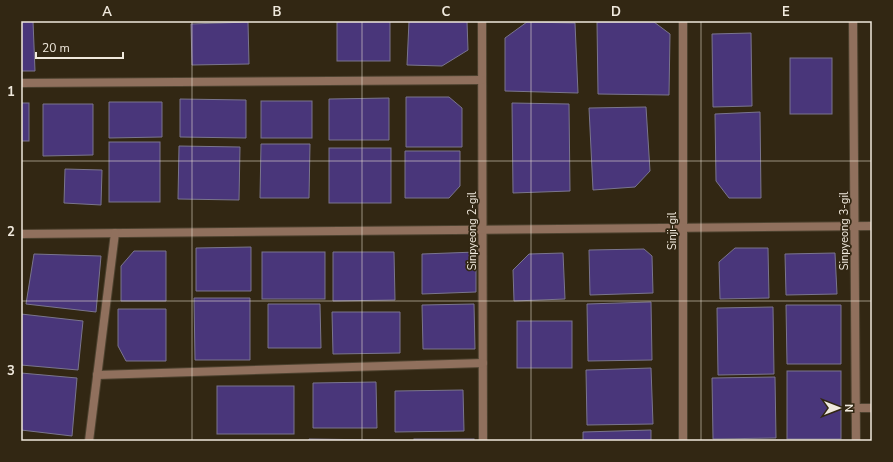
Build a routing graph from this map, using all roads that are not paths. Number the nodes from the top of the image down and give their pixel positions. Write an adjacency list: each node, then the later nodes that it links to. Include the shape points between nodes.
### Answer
1 (482, 21): 4 (lane, Sinpyeong 2-gil)
2 (683, 21): 8 (lane, Sinji-gil)
3 (853, 21): 6 (lane, Sinpyeong 3-gil)
4 (482, 80): 5 (lane); 9 (lane, Sinpyeong 2-gil)
5 (21, 83)
6 (855, 226): 7 (lane); 8 (lane); 14 (lane, Sinpyeong 3-gil)
7 (872, 226)
8 (683, 228): 9 (lane); 18 (lane, Sinji-gil)
9 (483, 230): 10 (lane); 12 (lane, Sinpyeong 2-gil)
10 (115, 233): 11 (lane); 13 (lane)
11 (21, 234)
12 (483, 363): 13 (lane); 17 (lane, Sinpyeong 2-gil)
13 (97, 375): 16 (lane)
14 (856, 408): 15 (lane); 19 (lane, Sinpyeong 3-gil)
15 (872, 408)
16 (89, 441)
17 (483, 441)
18 (683, 441)
19 (856, 441)

